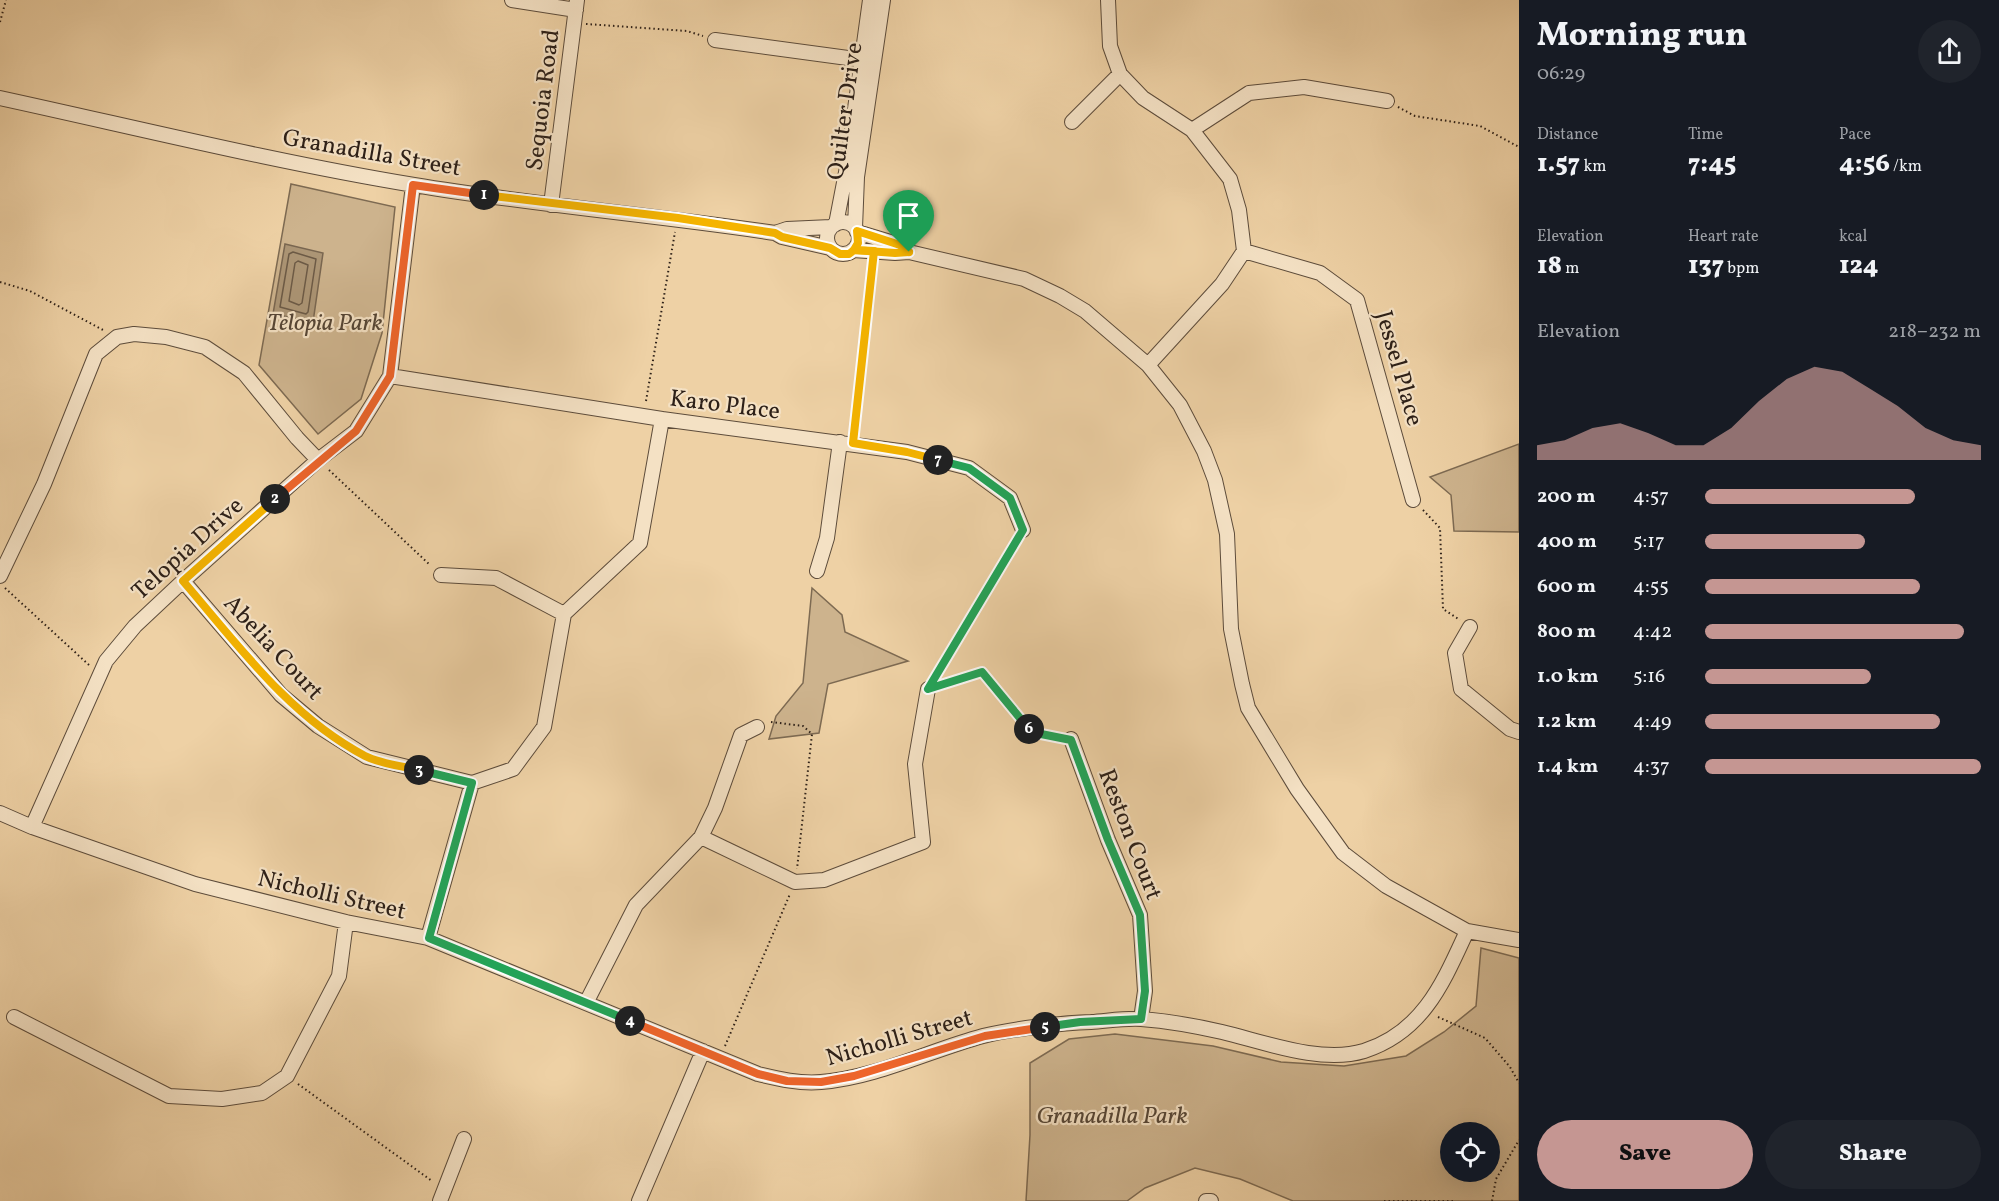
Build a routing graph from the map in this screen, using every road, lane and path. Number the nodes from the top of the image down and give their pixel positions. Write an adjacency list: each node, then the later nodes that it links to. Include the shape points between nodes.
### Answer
1 (6, 0): 7 (path)
2 (512, 0): 6 (street)
3 (870, 0): 9 (street, Quilter Drive)
4 (883, 0): 9 (street, Quilter Drive)
5 (1108, 0): 10 (street, via 1110,46)
6 (576, 11): 8 (path, via 687,31); 17 (street, Sequoia Road)
7 (0, 22)
8 (715, 40): 9 (street)
9 (868, 61): 19 (street, Quilter Drive); 20 (street, Quilter Drive)
10 (1120, 75): 13 (street); 14 (street, via 1143,98)
11 (0, 98): 16 (street, Granadilla Street)
12 (1387, 101): 14 (street, via 1304,87 1249,93); 15 (path, via 1415,116 1480,126)
13 (1072, 122)
14 (1192, 130): 25 (street, via 1230,179)
15 (1519, 147)
16 (413, 185): 17 (street, Granadilla Street); 30 (street, Telopia Drive)
17 (551, 205): 18 (street, Granadilla Street)
18 (678, 218): 21 (street, Granadilla Street); 31 (path)
19 (833, 225): 20 (street, via 846,222); 21 (street, Granadilla Street); 22 (street, via 826,237)
20 (856, 230): 23 (street, via 858,243); 26 (street, via 900,245)
21 (775, 233): 22 (street, Granadilla Street)
22 (830, 248): 23 (street, via 840,254)
23 (854, 250): 24 (street)
24 (874, 251): 26 (street); 33 (path)
25 (1244, 251): 29 (street, via 1222,284); 35 (street, Jessel Place, via 1320,273 1357,300)
26 (909, 252): 29 (street, via 1024,279 1060,296 1085,311)
27 (0, 282): 28 (path, via 30,291)
28 (117, 337): 34 (street, via 166,337 205,346 244,373); 39 (street, via 96,354 44,484)
29 (1148, 365): 55 (street, via 1180,405 1215,480 1227,534 1230,629 1248,708 1297,789 1343,853 1386,886)
30 (390, 376): 31 (street, Karo Place); 34 (street, Telopia Drive, via 356,431)
31 (644, 416): 32 (street, Karo Place)
32 (662, 419): 33 (street, Karo Place); 42 (street, via 640,543)
33 (846, 442): 36 (street, Karo Place, via 969,468 1010,498); 37 (street)
34 (318, 460): 38 (path); 40 (street, Telopia Drive)
35 (1413, 500): 43 (path, via 1440,528 1443,609)
36 (1023, 530): 45 (path)
37 (816, 571)
38 (441, 575): 42 (street, via 495,578)
39 (0, 576)
40 (183, 581): 44 (street, Telopia Drive, via 135,626 106,661); 49 (street, Abelia Court, via 281,695 318,726 367,757)
41 (0, 583): 44 (path)
42 (564, 614): 49 (street, via 544,727 513,770)
43 (1470, 627): 47 (street, via 1455,653 1461,689)
44 (100, 675): 51 (street, Telopia Drive)
45 (928, 689): 48 (path, via 982,672 1031,732); 53 (street, via 915,764 923,842 824,880)
46 (757, 727): 52 (street, via 741,735); 53 (path, via 773,722 803,726 812,734)
47 (1519, 732)
48 (1071, 740): 61 (street, Reston Court, via 1140,915 1145,991)
49 (472, 783): 56 (street)
50 (0, 813): 51 (street, Nicholli Street)
51 (32, 826): 54 (street, Nicholli Street, via 195,884)
52 (701, 837): 53 (street); 58 (street, via 636,905)
53 (795, 882): 63 (path)
54 (346, 922): 56 (street, Nicholli Street); 64 (street, via 339,976)
55 (1467, 932): 57 (street); 61 (street, Nicholli Street, via 1420,1017 1393,1038 1363,1051 1333,1055)
56 (429, 938): 58 (street, Nicholli Street)
57 (1519, 940)
58 (586, 1003): 62 (street, Nicholli Street)
59 (14, 1017): 64 (street, via 169,1096 222,1099 262,1093)
60 (1438, 1017): 65 (path, via 1485,1038)
61 (1141, 1019): 63 (street, Nicholli Street, via 1080,1022 985,1036 854,1076 821,1082 787,1081 758,1074)
62 (703, 1051): 63 (street, Nicholli Street); 69 (street)
63 (720, 1056)
64 (287, 1076): 68 (path)
65 (1519, 1083)
66 (464, 1139): 68 (street)
67 (1519, 1140): 74 (path, via 1496,1179)
68 (442, 1195)
69 (639, 1201)
70 (1206, 1201): 71 (street)
71 (1211, 1201)
72 (1384, 1201): 73 (path)
73 (1452, 1201)
74 (1492, 1201)

